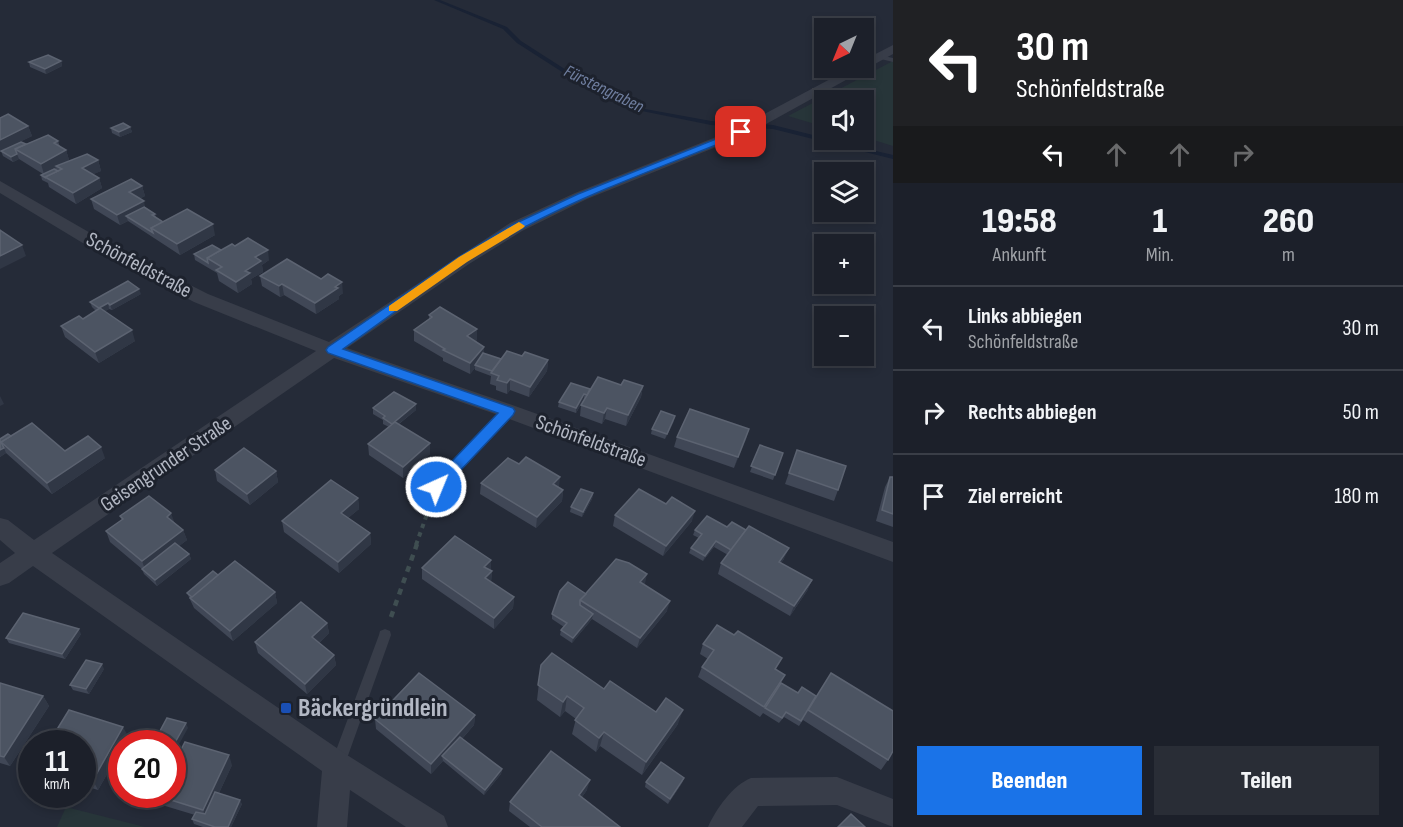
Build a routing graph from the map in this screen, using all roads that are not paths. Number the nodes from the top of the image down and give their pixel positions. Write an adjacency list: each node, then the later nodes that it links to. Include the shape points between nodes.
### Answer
1 (890, 54): 2 (street)
2 (874, 61)
3 (842, 78): 5 (street, Geisengrunder Straße, via 741,132 581,196 516,227)
4 (0, 186): 5 (street, Schönfeldstraße, via 107,250 201,298)
5 (332, 350): 6 (street, Schönfeldstraße); 10 (street, Geisengrunder Straße)
6 (508, 411): 7 (lane); 9 (street, Schönfeldstraße)
7 (436, 487)
8 (0, 527): 10 (street)
9 (893, 552)
10 (34, 554): 11 (street, Geisengrunder Straße); 13 (street)
11 (0, 576)
12 (385, 635): 13 (lane)
13 (338, 765): 15 (street); 16 (street)
14 (893, 814): 17 (street, via 837,791 751,792)
15 (332, 827)
16 (433, 827)
17 (723, 827)

